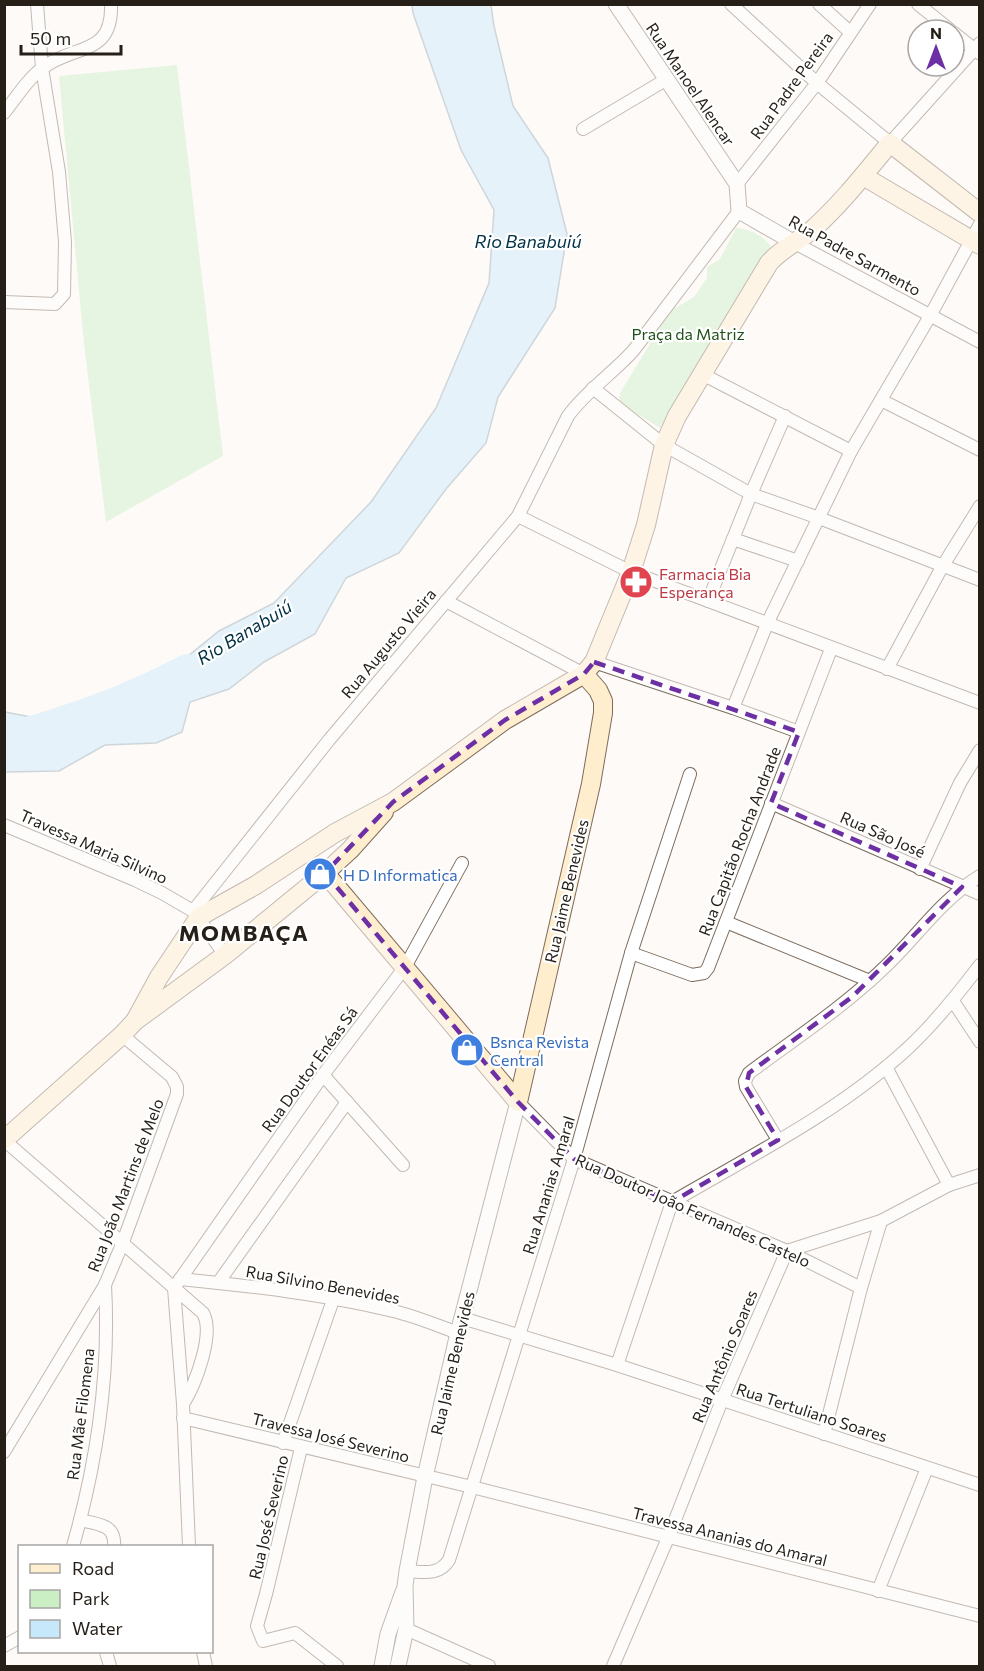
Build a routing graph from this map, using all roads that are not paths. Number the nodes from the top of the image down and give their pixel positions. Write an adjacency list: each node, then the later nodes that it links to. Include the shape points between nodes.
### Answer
1 (37, 4): 11 (street)
2 (111, 4): 11 (street, via 111,25 105,36)
3 (616, 4): 12 (street, Rua Manoel Alencar)
4 (731, 4): 13 (street)
5 (819, 4): 9 (street)
6 (870, 4): 9 (street, Rua Padre Pereira)
7 (918, 4): 8 (street)
8 (935, 18)
9 (850, 32): 13 (street, Rua Padre Pereira)
10 (978, 49): 16 (street)
11 (42, 68): 14 (street); 24 (street, via 59,172 65,242 64,294 55,304)
12 (667, 79): 15 (street); 18 (street, Rua Manoel Alencar)
13 (818, 83): 16 (street); 18 (street, Rua Padre Pereira)
14 (4, 113)
15 (583, 129)
16 (890, 143): 17 (main road); 20 (main road)
17 (863, 176): 22 (main road, via 813,229); 23 (main road)
18 (737, 184): 19 (street)
19 (739, 211): 22 (street, Rua Padre Sarmento); 28 (street, Rua Augusto Vieira, via 633,351)
20 (980, 213)
21 (980, 224): 23 (street)
22 (793, 242): 25 (street, Rua Padre Sarmento); 27 (main road, via 769,263)
23 (975, 243): 25 (street)
24 (4, 302)
25 (930, 316): 26 (street, Rua Padre Sarmento); 29 (street)
26 (980, 342)
27 (702, 374): 30 (street); 31 (main road)
28 (593, 388): 31 (street); 36 (street, Rua Augusto Vieira, via 568,416)
29 (881, 400): 32 (street); 33 (street)
30 (785, 416): 33 (street); 34 (street)
31 (664, 445): 34 (street); 41 (main road)
32 (980, 450)
33 (851, 451): 37 (street)
34 (751, 494): 37 (street); 38 (street)
35 (980, 506): 40 (street)
36 (518, 516): 41 (street); 43 (street, Rua Augusto Vieira)
37 (819, 518): 39 (street); 40 (street)
38 (733, 539): 39 (street); 44 (street)
39 (798, 561): 45 (street)
40 (942, 567): 42 (street); 48 (street)
41 (631, 572): 44 (street); 47 (main road)
42 (980, 580)
43 (446, 601): 47 (street); 63 (street, Rua Augusto Vieira, via 328,740)
44 (708, 601): 45 (street)
45 (767, 624): 46 (street); 50 (street)
46 (831, 649): 48 (street); 51 (street, Rua Capitão Rocha Andrade)
47 (589, 668): 50 (street); 54 (main road, via 505,720); 77 (main road, Rua Jaime Benevides, via 603,700 603,713 591,784)
48 (887, 669): 49 (street)
49 (980, 703)
50 (733, 708): 51 (street)
51 (799, 732): 55 (street, Rua Capitão Rocha Andrade)
52 (980, 750): 58 (street, via 960,783)
53 (690, 774): 65 (street, Rua Ananias Amaral)
54 (393, 802): 59 (main road); 63 (main road, via 335,833 256,885)
55 (771, 803): 58 (street, Rua São José); 64 (street, Rua Capitão Rocha Andrade)
56 (4, 825): 63 (street, Travessa Maria Silvino, via 135,880)
57 (462, 863): 68 (street, Rua Doutor Enéas Sá)
58 (920, 869): 61 (street, Rua São José)
59 (325, 873): 66 (main road); 68 (main road, Rua Doutor João Fernandes Castelo)
60 (980, 876): 61 (street)
61 (962, 887): 62 (street, Rua São José); 69 (street)
62 (980, 894)
63 (196, 914): 66 (street); 71 (main road)
64 (726, 922): 65 (street, Rua Capitão Rocha Andrade, via 708,968 698,975); 69 (street)
65 (631, 953): 80 (street, Rua Ananias Amaral)
66 (225, 955): 71 (main road)
67 (980, 965): 70 (street)
68 (405, 967): 75 (street, Rua Doutor Enéas Sá); 77 (main road, Rua Doutor João Fernandes Castelo)
69 (870, 981): 79 (street, via 749,1073 746,1087)
70 (953, 1001): 73 (street); 74 (street)
71 (135, 1021): 72 (main road)
72 (122, 1035): 78 (main road); 86 (street, Rua João Martins de Melo, via 172,1077 177,1087)
73 (980, 1042)
74 (885, 1067): 79 (street, via 837,1104); 83 (street)
75 (323, 1075): 76 (street); 89 (street, Rua Doutor Enéas Sá)
76 (347, 1102): 81 (street); 88 (street)
77 (518, 1102): 80 (street, Rua Doutor João Fernandes Castelo); 93 (street, Rua Jaime Benevides)
78 (4, 1140): 86 (street)
79 (778, 1140): 84 (street)
80 (574, 1159): 84 (street, Rua Doutor João Fernandes Castelo); 94 (street, Rua Ananias Amaral)
81 (404, 1165)
82 (980, 1175): 83 (street)
83 (949, 1185): 85 (street)
84 (672, 1202): 87 (street, Rua Doutor João Fernandes Castelo); 95 (street)
85 (881, 1221): 87 (street); 91 (street)
86 (123, 1242): 89 (street); 90 (street, Rua João Martins de Melo)
87 (787, 1251): 91 (street, Rua Doutor João Fernandes Castelo); 98 (street, Rua Antônio Soares)
88 (218, 1283): 89 (street, Rua Silvino Benevides); 92 (street, Rua Silvino Benevides)
89 (177, 1284): 96 (street, via 206,1318 207,1332); 97 (street)
90 (105, 1285): 104 (street, Rua João Martins de Melo); 109 (street, Rua Mãe Filomena, via 107,1321 101,1408)
91 (861, 1288): 101 (street)
92 (333, 1300): 93 (street, Rua Silvino Benevides); 102 (street, Rua José Severino)
93 (460, 1325): 94 (street, Rua Tertuliano Soares); 106 (street, Rua Jaime Benevides)
94 (519, 1334): 95 (street, Rua Tertuliano Soares); 108 (street, Rua Ananias Amaral)
95 (618, 1365): 98 (street, Rua Tertuliano Soares)
96 (196, 1378): 97 (street); 99 (street)
97 (181, 1382): 99 (street)
98 (722, 1400): 101 (street, Rua Tertuliano Soares); 110 (street, Rua Antônio Soares)
99 (183, 1404): 100 (street)
100 (183, 1418): 102 (street, Travessa José Severino); 113 (street)
101 (824, 1434): 105 (street, Rua Tertuliano Soares)
102 (283, 1443): 103 (street, Travessa José Severino)
103 (301, 1448): 106 (street, Travessa José Severino); 120 (street, Rua José Severino, via 257,1626 263,1641 295,1633)
104 (4, 1452)
105 (927, 1468): 107 (street, Rua Tertuliano Soares); 115 (street)
106 (425, 1477): 108 (street, Travessa José Severino); 114 (street, Rua Jaime Benevides)
107 (980, 1485)
108 (472, 1487): 110 (street, Travessa Ananias do Amaral); 114 (street, Rua Ananias Amaral, via 445,1567)
109 (80, 1520): 111 (street, Rua Mãe Filomena); 112 (street, via 111,1529)
110 (668, 1538): 115 (street, Travessa Ananias do Amaral); 124 (street, Rua Antônio Soares)
111 (73, 1545)
112 (114, 1545)
113 (189, 1545)
114 (406, 1579): 117 (street); 121 (street)
115 (878, 1591): 116 (street, Travessa Ananias do Amaral)
116 (980, 1616)
117 (406, 1629): 122 (street); 123 (street)
118 (18, 1638): 119 (street)
119 (4, 1646)
120 (337, 1666)
121 (382, 1666)
122 (398, 1666)
123 (489, 1666)
124 (613, 1666)

